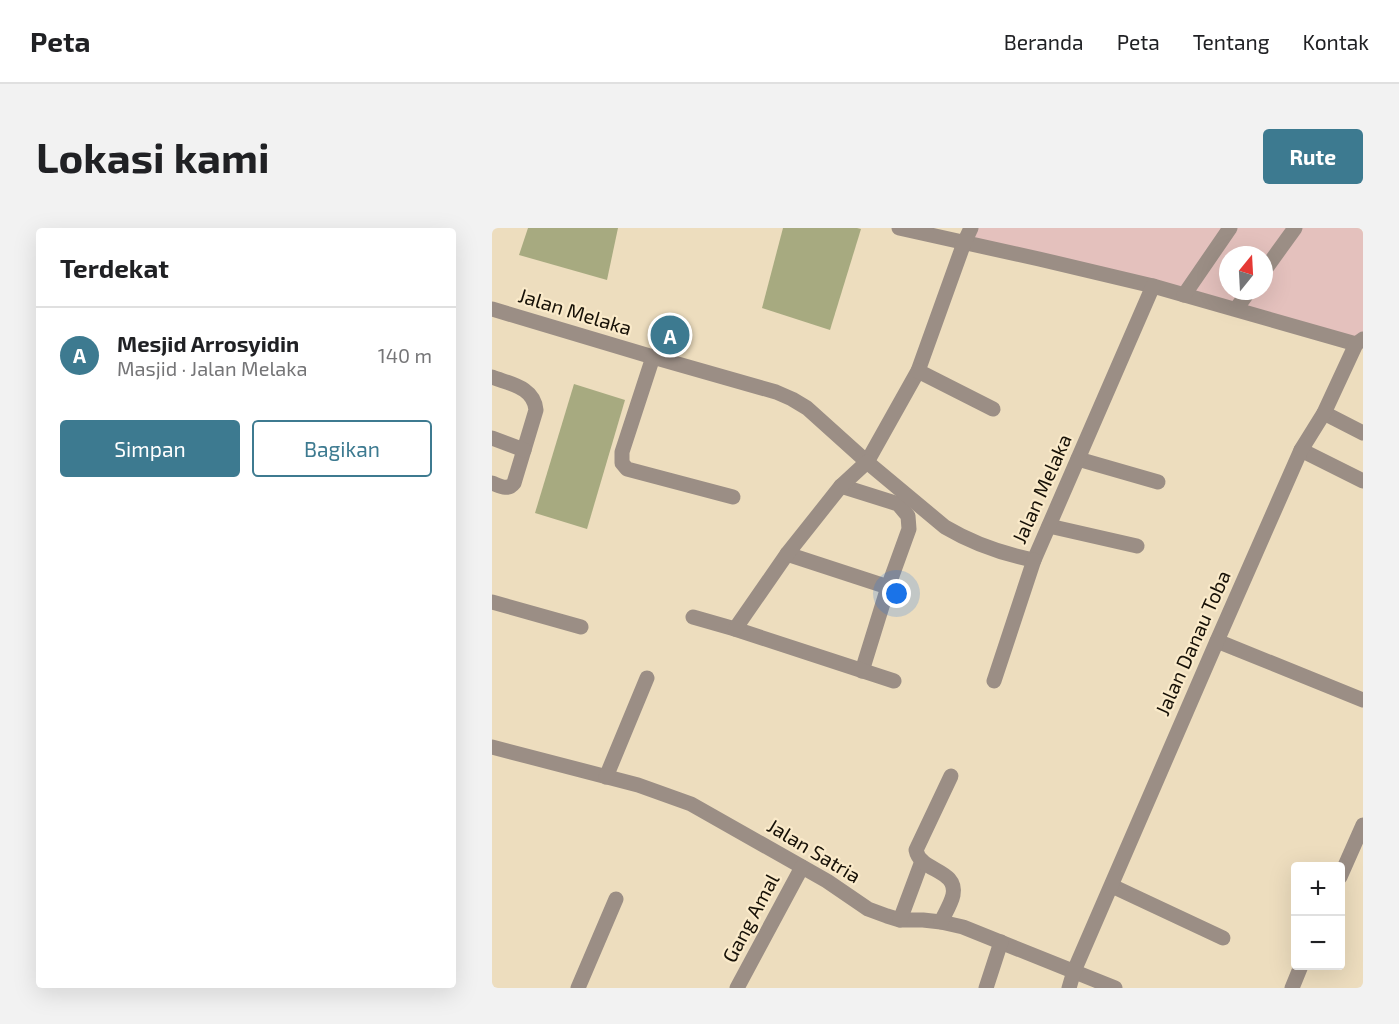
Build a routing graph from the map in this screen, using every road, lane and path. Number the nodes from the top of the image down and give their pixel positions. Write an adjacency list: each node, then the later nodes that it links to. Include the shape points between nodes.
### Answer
1 (899, 228): 5 (street)
2 (971, 228): 5 (street)
3 (1230, 228): 8 (street)
4 (1295, 228): 6 (street)
5 (964, 243): 7 (street); 14 (street)
6 (1273, 259)
7 (1153, 286): 8 (street); 22 (street, Jalan Melaka)
8 (1184, 295): 11 (street)
9 (1242, 300): 11 (street)
10 (492, 309): 13 (street, Jalan Melaka)
11 (1236, 309): 12 (street)
12 (1360, 341): 17 (street, Jalan Danau Toba)
13 (653, 357): 23 (street, Jalan Melaka, via 792,399); 28 (street, via 622,452 622,463 627,469)
14 (918, 371): 16 (street); 23 (street)
15 (492, 377): 20 (street, via 526,390 535,402)
16 (993, 410)
17 (1324, 412): 18 (street); 21 (street, Jalan Danau Toba)
18 (1363, 433)
19 (492, 438): 20 (street)
20 (524, 450): 26 (street, via 511,486)
21 (1301, 450): 24 (street); 38 (street, Jalan Danau Toba)
22 (1078, 459): 25 (street); 29 (street, Jalan Melaka)
23 (867, 462): 27 (street); 32 (street, Jalan Melaka, via 960,536)
24 (1363, 481)
25 (1158, 482)
26 (492, 483)
27 (841, 486): 31 (street); 33 (street, via 898,504 908,516 909,529)
28 (733, 497)
29 (1049, 526): 30 (street); 32 (street, Jalan Melaka)
30 (1137, 546)
31 (787, 554): 33 (street); 37 (street)
32 (1034, 561): 42 (street)
33 (888, 587): 39 (street)
34 (492, 602): 36 (street)
35 (693, 617): 37 (street)
36 (581, 627)
37 (735, 629): 39 (street)
38 (1217, 640): 43 (street); 51 (street, Jalan Danau Toba)
39 (862, 671): 41 (street)
40 (648, 678): 46 (street)
41 (894, 681)
42 (994, 681)
43 (1363, 700)
44 (492, 747): 46 (street, Jalan Satria)
45 (951, 776): 48 (street, via 916,850)
46 (606, 777): 49 (street, Jalan Satria, via 638,784 691,804)
47 (1363, 825): 50 (street)
48 (922, 861): 53 (street); 54 (street, via 953,884 952,898)
49 (802, 867): 53 (street, Jalan Satria, via 868,909); 60 (street, Gang Amal)
50 (1345, 868)
51 (1112, 886): 55 (street); 58 (street, Jalan Danau Toba)
52 (616, 899): 59 (street)
53 (900, 920): 54 (street, Jalan Satria)
54 (941, 922): 56 (street, Jalan Satria)
55 (1223, 938)
56 (1001, 942): 58 (street, Jalan Satria); 61 (street)
57 (1300, 970): 64 (street)
58 (1074, 971): 62 (street, Jalan Danau Toba); 63 (street, Jalan Satria)
59 (578, 988)
60 (737, 988)
61 (986, 988)
62 (1069, 988)
63 (1115, 988)
64 (1292, 988)

